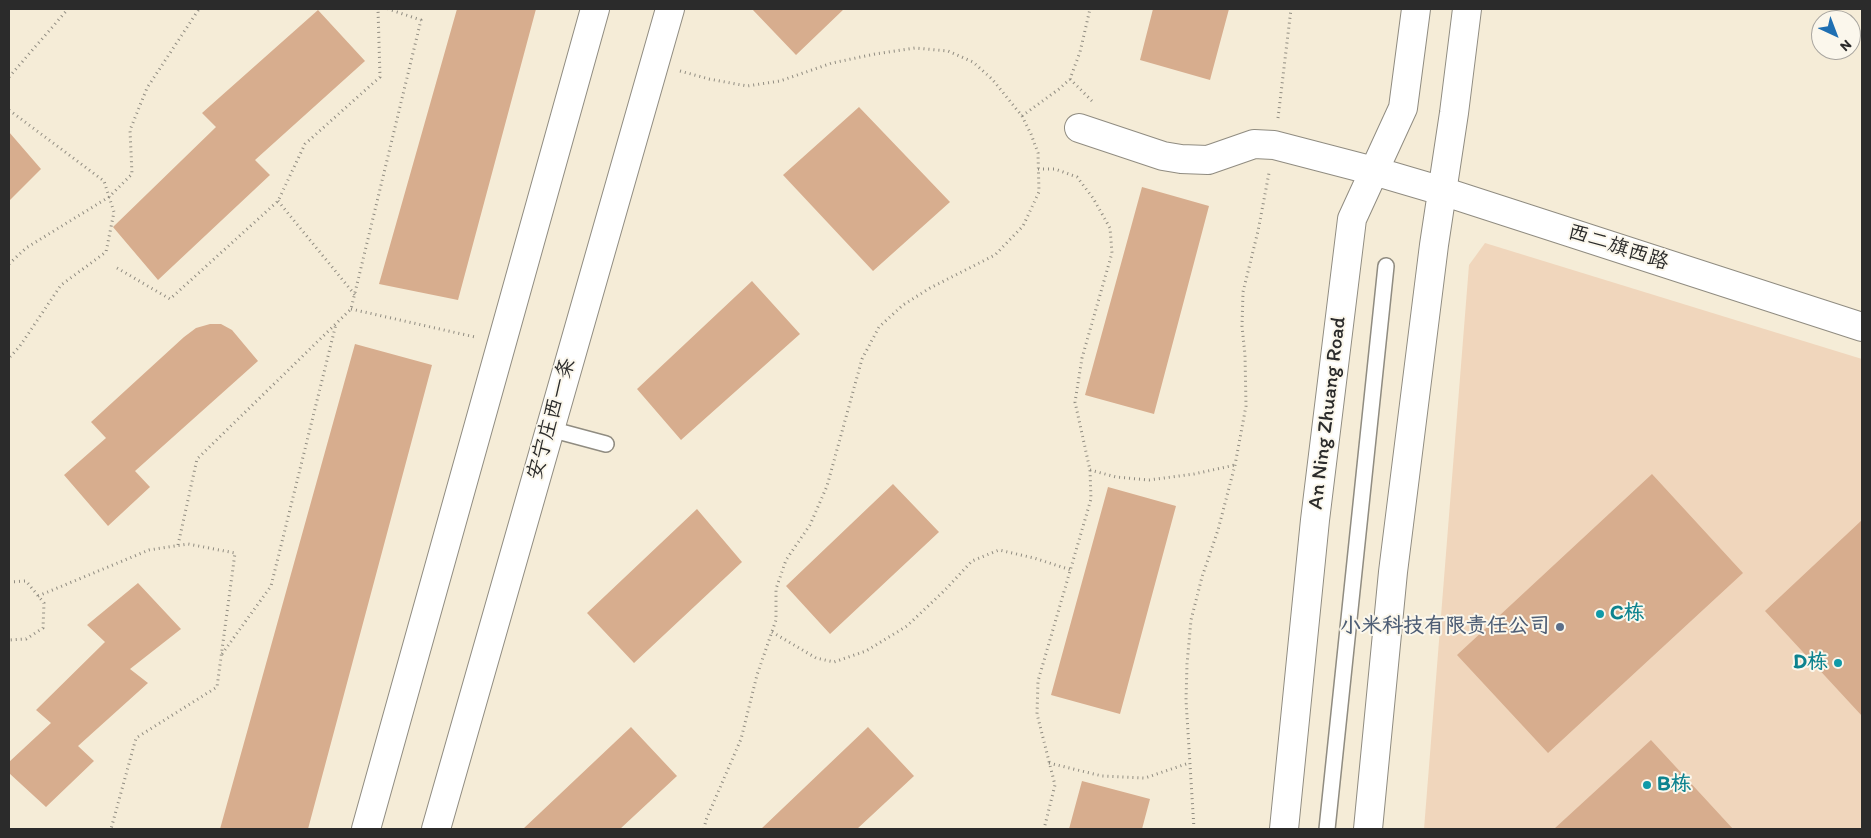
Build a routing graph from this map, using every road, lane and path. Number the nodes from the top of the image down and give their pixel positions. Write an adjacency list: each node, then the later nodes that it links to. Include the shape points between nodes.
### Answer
1 (68, 9): 12 (path)
2 (199, 9): 22 (path, via 147,88 130,130 132,174)
3 (378, 9): 23 (path, via 380,77 305,144)
4 (388, 9): 27 (path, via 421,20)
5 (595, 9): 31 (street)
6 (670, 9): 33 (street, 安宁庄西一条)
7 (1090, 9): 13 (path)
8 (1291, 9): 18 (path)
9 (1416, 9): 20 (street, An Ning Zhuang Road, via 1403,108)
10 (1467, 9): 21 (street)
11 (674, 70): 16 (path, via 747,86 875,54 915,48 948,51 973,62 992,78)
12 (9, 77)
13 (1070, 79): 14 (path); 16 (path)
14 (1093, 102)
15 (9, 110): 22 (path, via 104,181)
16 (1022, 116): 19 (path, via 1038,153)
17 (1079, 128): 18 (street, 西二旗西路, via 1181,159 1208,160 1254,144)
18 (1274, 145): 20 (street, 西二旗西路); 35 (path, via 1243,292 1246,406)
19 (1038, 169): 36 (path, via 1056,169 1077,177 1110,228 1112,253 1082,358 1075,402); 41 (path, via 1040,192 1023,226 995,255 930,288 879,327 862,359 827,486 810,525 786,560 776,589 776,620)
20 (1374, 172): 21 (street, 西二旗西路); 52 (street, An Ning Zhuang Road, via 1352,219 1315,520)
21 (1442, 191): 30 (street, 西二旗西路); 54 (street, via 1393,572)
22 (109, 197): 24 (path, via 26,248); 32 (path, via 114,212 106,252 61,286)
23 (278, 201): 26 (path, via 170,299); 27 (path)
24 (9, 264)
25 (1386, 266): 53 (lane)
26 (117, 268)
27 (355, 296): 28 (path)
28 (351, 309): 29 (path); 31 (path)
29 (336, 324): 37 (path, via 197,459); 43 (path, via 271,586)
30 (1862, 327)
31 (501, 343): 47 (street)
32 (9, 358)
33 (550, 429): 34 (lane); 48 (street, 安宁庄西一条)
34 (606, 444)
35 (1235, 465): 36 (path, via 1149,480 1116,477); 45 (path, via 1191,620 1186,664)
36 (1090, 470): 38 (path, via 1091,499)
37 (178, 545): 40 (path, via 149,550); 43 (path, via 235,552)
38 (1071, 570): 41 (path, via 999,550 972,561 907,626 866,651 834,662 816,658); 44 (path, via 1038,681 1037,714)
39 (9, 582): 40 (path, via 26,581)
40 (38, 596): 42 (path, via 44,604 43,628 26,639)
41 (772, 632): 49 (path, via 741,739)
42 (9, 640)
43 (222, 654): 46 (path, via 218,687 136,738)
44 (1049, 763): 45 (path, via 1102,776 1145,778); 50 (path, via 1054,785)
45 (1189, 763): 51 (path)
46 (111, 829)
47 (366, 829)
48 (436, 829)
49 (704, 829)
50 (1044, 829)
51 (1194, 829)
52 (1284, 829)
53 (1327, 829)
54 (1368, 829)

